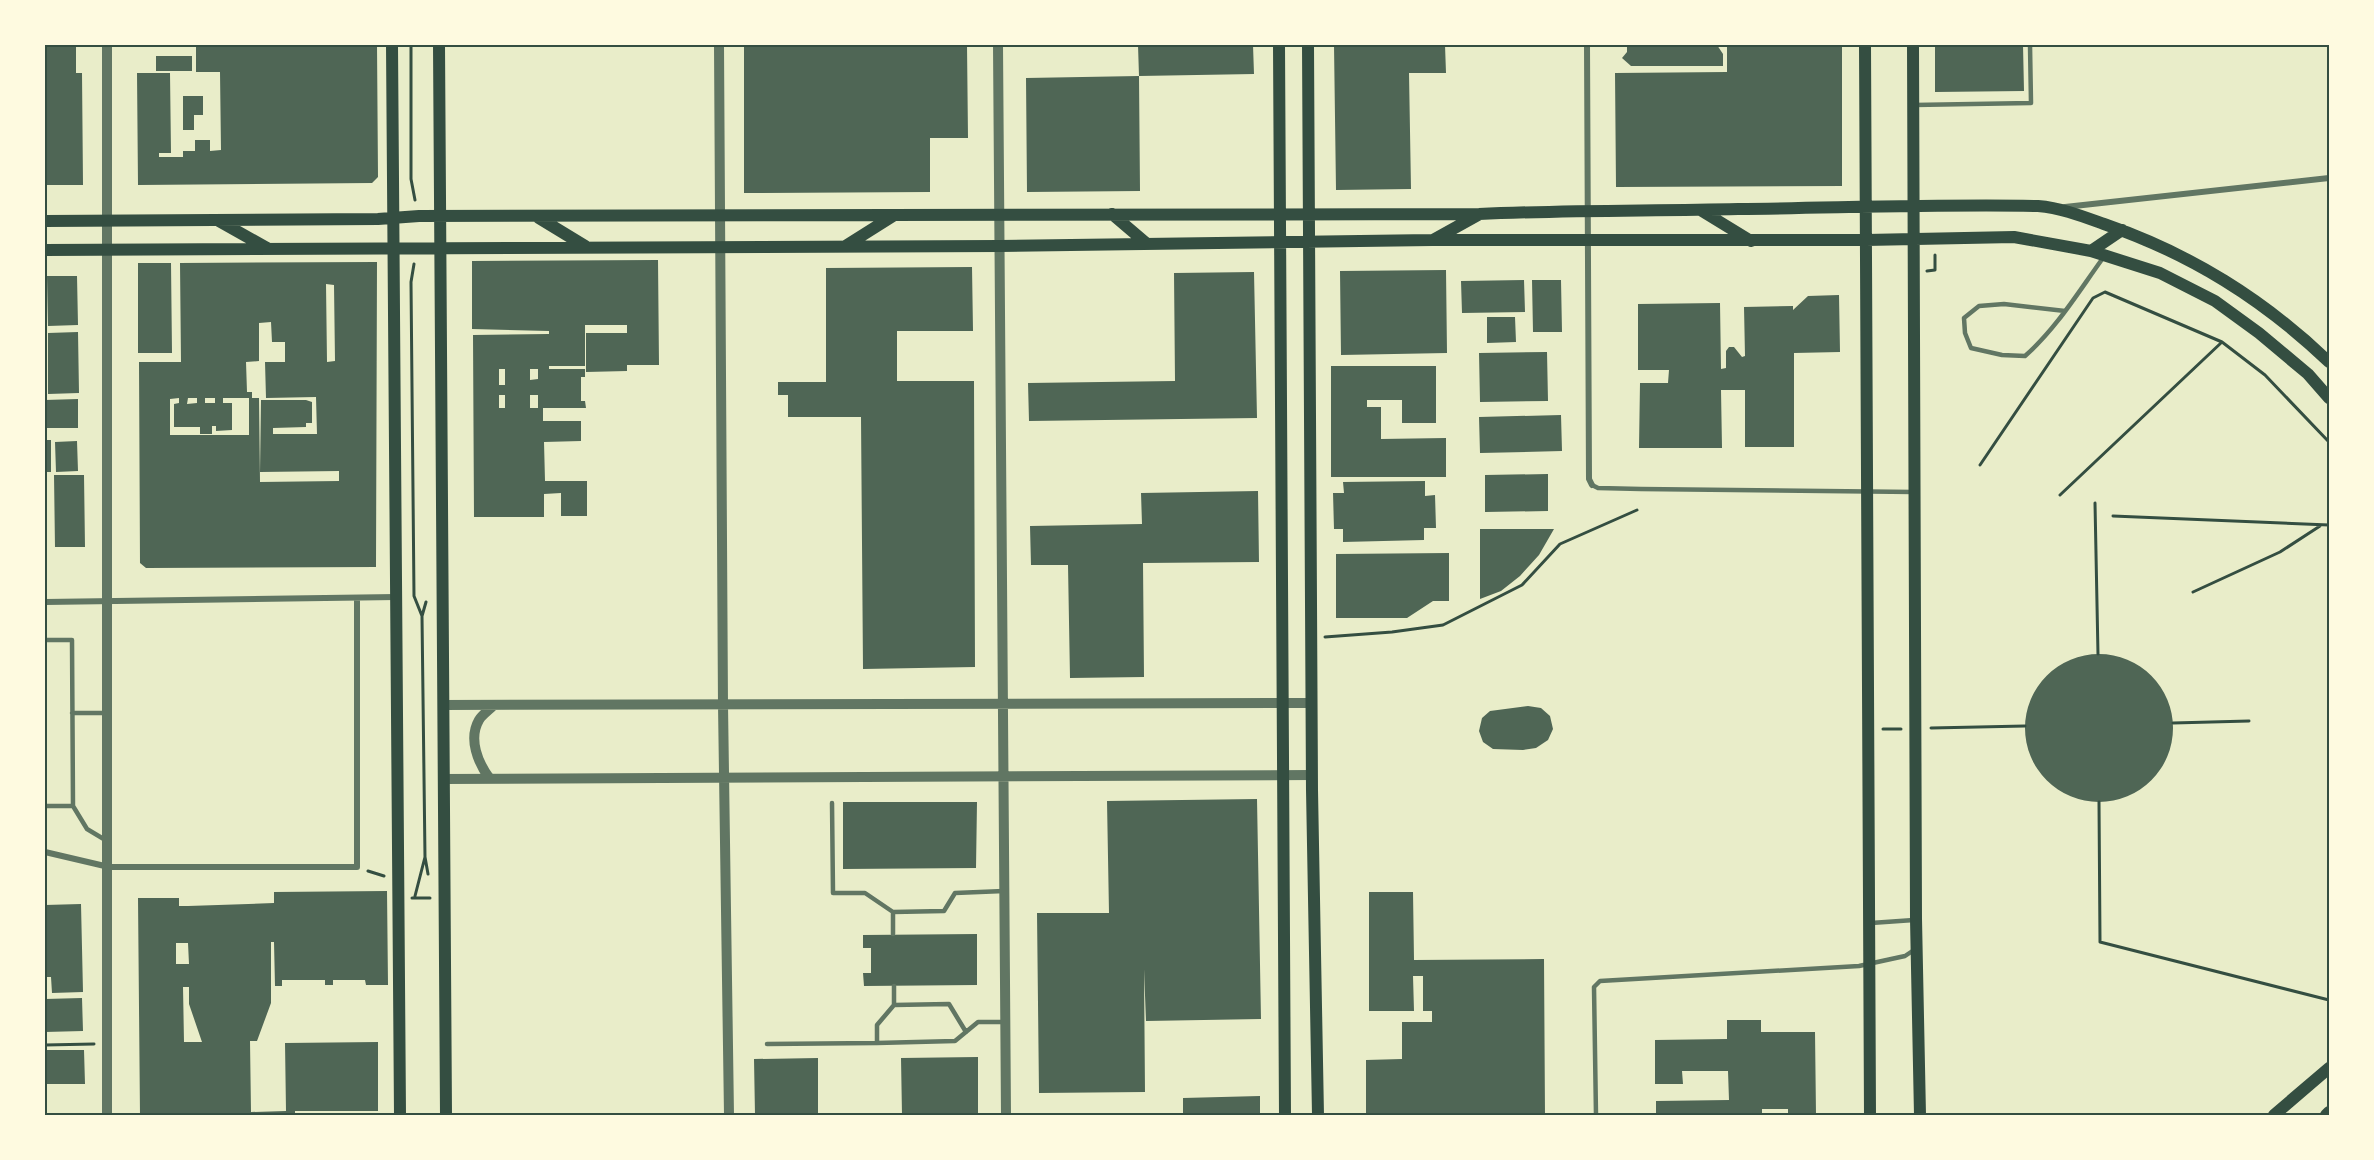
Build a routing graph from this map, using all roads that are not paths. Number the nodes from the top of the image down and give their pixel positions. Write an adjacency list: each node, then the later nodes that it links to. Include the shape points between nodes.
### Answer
1 (107, 45): 30 (street)
2 (392, 45): 26 (main road)
3 (439, 45): 27 (main road)
4 (719, 45): 24 (street)
5 (998, 45): 23 (street)
6 (1279, 45): 21 (main road)
7 (1308, 45): 19 (main road)
8 (1587, 45): 17 (street)
9 (1865, 45): 15 (main road)
10 (1913, 45): 12 (main road)
11 (2030, 45): 12 (lane, via 2031,102)
12 (1914, 105): 14 (main road)
13 (2329, 178): 16 (street)
14 (1913, 204): 15 (main road); 16 (main road); 33 (main road)
15 (1866, 207): 18 (main road); 35 (main road)
16 (2058, 208): 32 (main road)
17 (1586, 210): 18 (main road); 22 (main road); 39 (street)
18 (1701, 210): 36 (main road)
19 (1308, 213): 21 (main road); 22 (main road); 38 (main road)
20 (1112, 214): 21 (main road); 23 (main road); 40 (main road)
21 (1279, 214): 37 (main road)
22 (1479, 214): 34 (main road)
23 (999, 215): 25 (main road); 43 (street)
24 (721, 216): 25 (main road); 28 (main road); 44 (street)
25 (893, 216): 42 (main road)
26 (394, 218): 27 (main road); 31 (main road); 46 (main road)
27 (439, 218): 28 (main road); 47 (main road)
28 (538, 218): 41 (main road)
29 (45, 221): 30 (main road)
30 (105, 221): 31 (main road); 49 (street)
31 (218, 221): 45 (main road)
32 (2122, 230): 50 (main road); 53 (main road, via 2223,277)
33 (1913, 238): 35 (main road); 50 (main road, via 2014,237); 57 (main road)
34 (1432, 240): 38 (main road); 39 (main road)
35 (1866, 240): 36 (main road); 56 (main road)
36 (1751, 241): 39 (main road)
37 (1280, 242): 38 (main road); 40 (main road); 64 (main road)
38 (1308, 242): 65 (main road)
39 (1587, 242): 55 (street)
40 (1146, 243): 43 (main road)
41 (585, 246): 44 (main road); 47 (main road)
42 (846, 246): 43 (main road); 44 (main road)
43 (1000, 246): 63 (street)
44 (721, 247): 67 (street)
45 (267, 248): 46 (main road); 49 (main road)
46 (395, 248): 47 (main road); 58 (main road)
47 (440, 248): 66 (main road)
48 (45, 249): 49 (main road)
49 (106, 250): 60 (street)
50 (2091, 251): 51 (main road)
51 (2105, 256): 52 (lane); 54 (main road, via 2160,273 2215,301 2308,374)
52 (2065, 310): 52 (lane, via 2004,304 1979,306 1964,318 1965,333 1971,348 2025,356)
53 (2329, 362)
54 (2329, 398)
55 (1592, 485): 56 (lane)
56 (1867, 491): 57 (lane); 86 (main road)
57 (1916, 492): 85 (main road)
58 (397, 597): 59 (street); 98 (main road)
59 (357, 598): 60 (street); 82 (street, via 357,867)
60 (107, 601): 61 (street); 70 (street)
61 (45, 602)
62 (45, 640): 69 (lane, via 72,640)
63 (1002, 703): 64 (street); 67 (street); 73 (street)
64 (1282, 703): 65 (street); 71 (main road)
65 (1312, 703): 72 (main road)
66 (442, 705): 68 (street); 75 (main road)
67 (723, 705): 68 (street); 74 (street)
68 (493, 706): 76 (street, via 478,720 474,744 480,766)
69 (72, 713): 70 (lane); 79 (lane)
70 (108, 713): 80 (street)
71 (1283, 775): 72 (street); 73 (street); 102 (main road)
72 (1312, 775): 103 (main road)
73 (1003, 776): 74 (street); 83 (street)
74 (725, 778): 76 (street); 100 (street)
75 (443, 779): 76 (street); 99 (main road)
76 (490, 779)
77 (832, 803): 84 (lane, via 833,893 865,893)
78 (45, 806): 79 (lane)
79 (73, 807): 80 (lane, via 87,829)
80 (109, 843): 82 (street)
81 (45, 852): 82 (street)
82 (109, 867): 97 (street)
83 (1004, 891): 84 (lane, via 955,893 944,911); 92 (street)
84 (893, 912): 87 (lane)
85 (1916, 919): 86 (lane); 88 (main road)
86 (1868, 924): 89 (main road)
87 (893, 934)
88 (1917, 949): 89 (lane); 106 (main road)
89 (1870, 965): 104 (lane, via 1600,981 1594,987); 105 (main road)
90 (894, 986): 91 (lane)
91 (894, 1005): 93 (lane, via 949,1004); 94 (lane, via 877,1025)
92 (1006, 1022): 93 (lane, via 978,1022); 101 (street)
93 (966, 1032): 94 (lane, via 955,1041)
94 (877, 1042): 95 (lane)
95 (766, 1044)
96 (2329, 1068): 107 (main road)
97 (107, 1115)
98 (400, 1115)
99 (446, 1115)
100 (729, 1115)
101 (1006, 1115)
102 (1285, 1115)
103 (1318, 1115)
104 (1596, 1115)
105 (1870, 1115)
106 (1920, 1115)
107 (2274, 1115)

